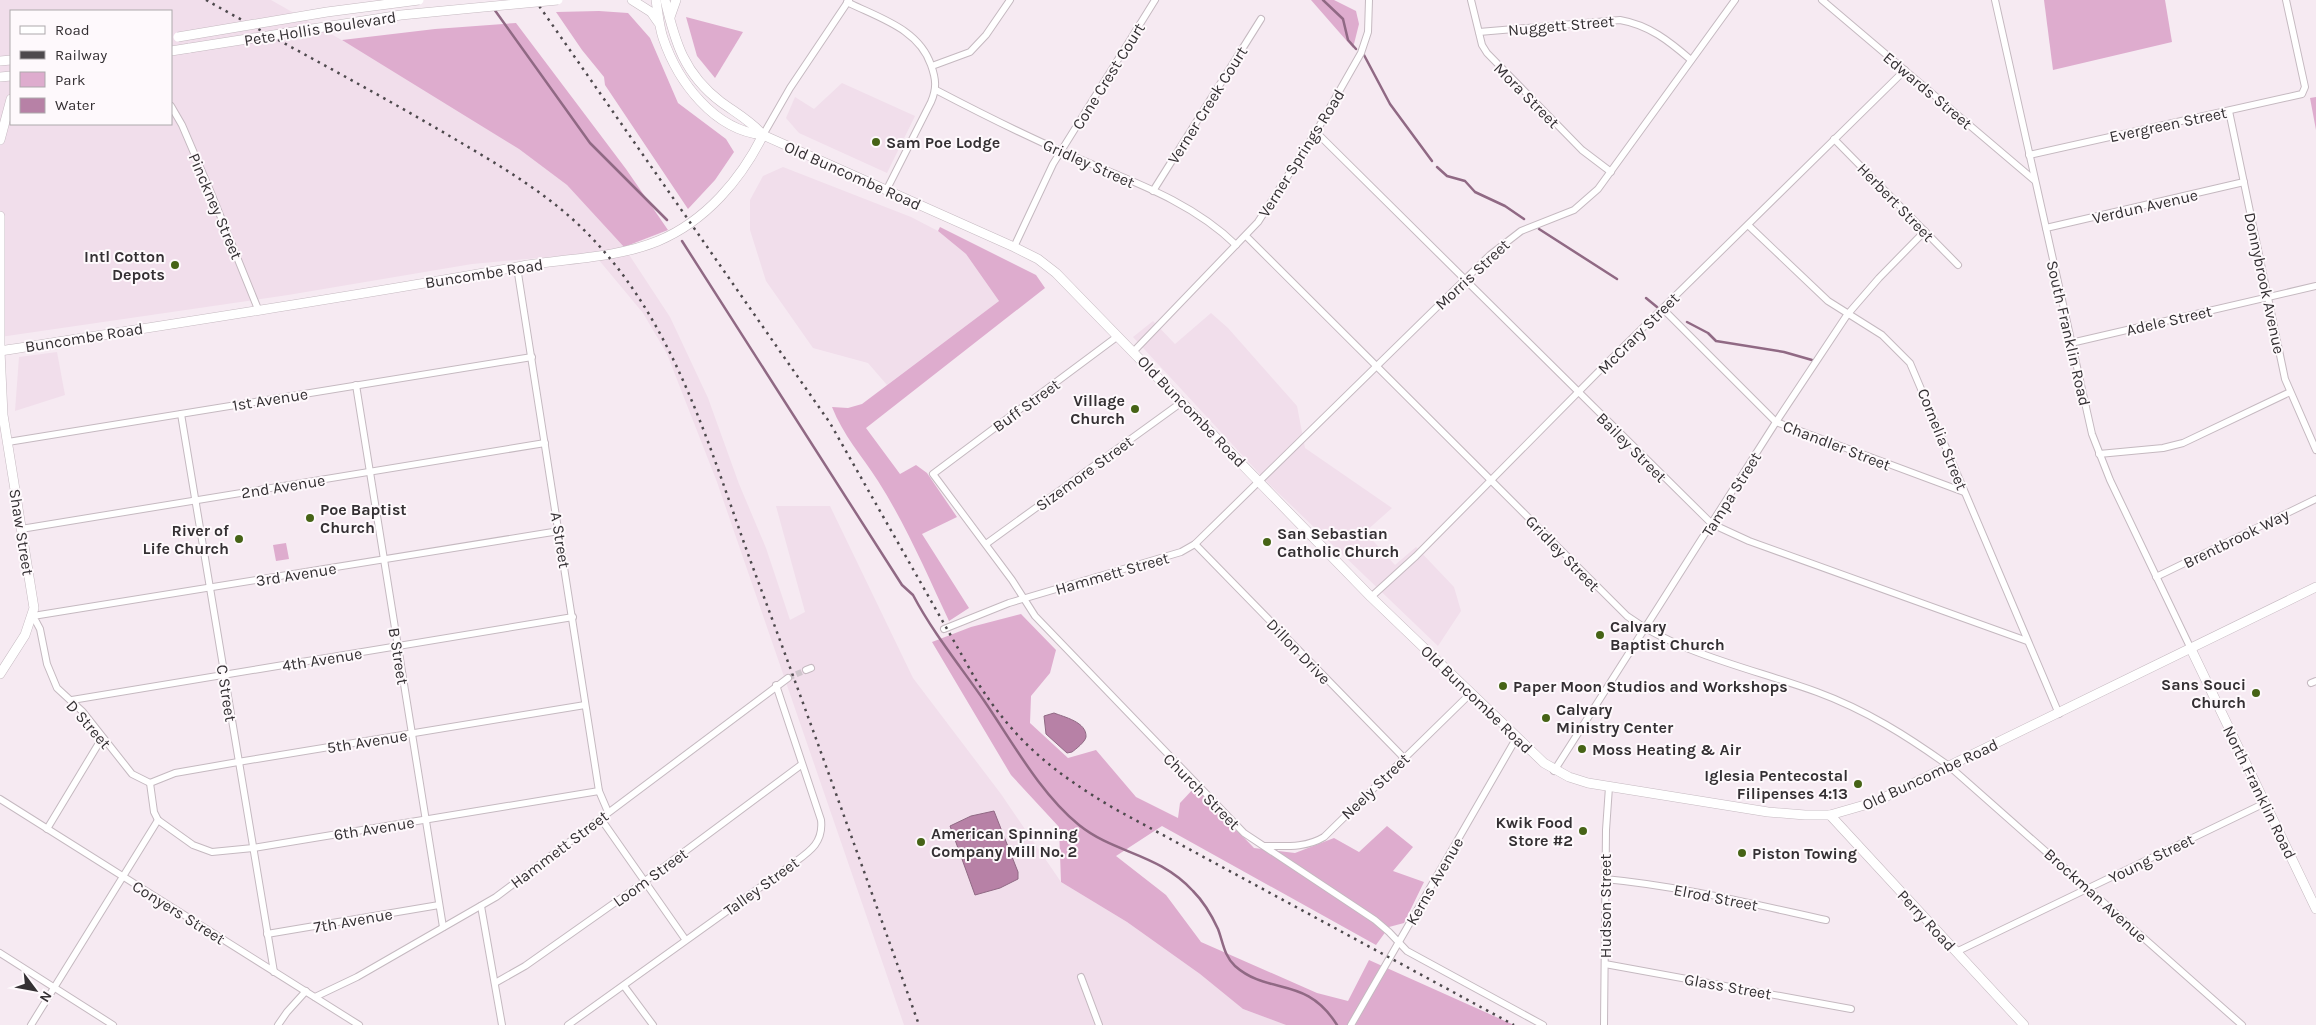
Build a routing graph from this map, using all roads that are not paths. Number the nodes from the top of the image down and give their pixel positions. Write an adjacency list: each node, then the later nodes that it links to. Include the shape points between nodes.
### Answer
1 (419, 0): 20 (street, Pete Hollis Boulevard, bridge)
2 (558, 0): 21 (street, Pete Hollis Boulevard, bridge, via 401,15)
3 (632, 0): 18 (street, Old Buncombe Road, via 651,12)
4 (656, 0): 18 (street, Old Buncombe Road)
5 (665, 0): 16 (street, Old Buncombe Road)
6 (676, 0): 16 (street)
7 (1010, 0): 23 (street, via 970,52)
8 (1156, 0): 33 (street, Cone Crest Court)
9 (1369, 0): 29 (street, Verner Springs Road, via 1368,32 1361,53)
10 (1471, 0): 19 (street, Mora Street)
11 (1735, 0): 22 (street, Morris Street)
12 (1822, 0): 24 (street, Edwards Street)
13 (1995, 0): 34 (street, South Franklin Road)
14 (2286, 0): 28 (street, Evergreen Street, via 2304,90 2299,96)
15 (848, 1): 23 (street, via 912,35 923,46); 30 (street, Buncombe Road)
16 (670, 19): 30 (street, Old Buncombe Road, via 684,62 695,77 719,100 752,122)
17 (1261, 19): 39 (street, Verner Creek Court)
18 (660, 24): 30 (street, Old Buncombe Road, via 675,67 702,103 746,133)
19 (1479, 32): 22 (street, Nuggett Street, via 1620,20 1654,32); 35 (street, Mora Street, via 1482,45 1492,58 1582,150)
20 (174, 37)
21 (172, 51)
22 (1691, 60): 35 (street, Morris Street)
23 (932, 66): 25 (street)
24 (1905, 70): 31 (street, McCrary Street); 36 (street, Edwards Street)
25 (936, 90): 33 (street, Gridley Street); 38 (street)
26 (10, 103): 32 (street)
27 (172, 108): 52 (street, Pinckney Street, via 210,188)
28 (2230, 111): 34 (street, Evergreen Street); 37 (street, Donnybrook Avenue)
29 (1316, 132): 44 (street, Verner Springs Road, via 1275,198); 49 (street, Bailey Street)
30 (763, 135): 38 (street, Old Buncombe Road); 48 (street, Buncombe Road, via 738,178 697,218 672,235 626,251)
31 (1834, 139): 41 (street, McCrary Street); 43 (street, Herbert Street)
32 (0, 140)
33 (1061, 151): 39 (street, Gridley Street); 46 (street, Cone Crest Court)
34 (2029, 155): 36 (street, South Franklin Road)
35 (1611, 172): 49 (street, Morris Street, via 1580,206 1521,231 1502,244)
36 (2034, 180): 42 (street, South Franklin Road)
37 (2244, 182): 42 (street, Verdun Avenue); 51 (street, Donnybrook Avenue)
38 (887, 189): 46 (street, Old Buncombe Road)
39 (1153, 191): 45 (street, Gridley Street, via 1201,215)
40 (0, 216): 57 (street, Shaw Street)
41 (1748, 225): 53 (street, McCrary Street); 54 (street, Cornelia Street)
42 (2046, 228): 56 (street, South Franklin Road)
43 (1925, 231): 47 (street, Herbert Street); 54 (street, Tampa Street)
44 (1246, 236): 45 (street, Verner Springs Road); 60 (street, Gridley Street)
45 (1236, 246): 58 (street, Verner Springs Road)
46 (1014, 247): 55 (street, Old Buncombe Road, via 1056,273)
47 (1958, 265)
48 (517, 267): 52 (street, Buncombe Road); 59 (street, A Street)
49 (1465, 280): 60 (street, Morris Street); 62 (street, Bailey Street)
50 (2316, 286): 51 (street, Adele Street)
51 (2267, 297): 56 (street, Adele Street); 63 (street, Donnybrook Avenue)
52 (258, 309): 57 (street, Buncombe Road)
53 (1663, 309): 62 (street, McCrary Street); 67 (street, Chandler Street)
54 (1847, 315): 67 (street, Tampa Street); 76 (street, Cornelia Street, via 1882,335 1910,363)
55 (1118, 336): 58 (street, Old Buncombe Road); 73 (street, Buff Street)
56 (2071, 342): 71 (street, South Franklin Road)
57 (0, 351): 66 (street, Shaw Street)
58 (1134, 351): 64 (street, Old Buncombe Road)
59 (532, 357): 61 (street, 1st Avenue); 69 (street, A Street)
60 (1377, 365): 74 (street, Gridley Street); 75 (street, Morris Street)
61 (356, 386): 65 (street, 1st Avenue); 72 (street, B Street)
62 (1578, 392): 74 (street, McCrary Street); 79 (street, Bailey Street)
63 (2290, 392): 70 (street, Donnybrook Avenue); 71 (street, via 2183,443)
64 (1182, 402): 75 (street, Old Buncombe Road); 82 (street, Sizemore Street)
65 (181, 414): 68 (street, 1st Avenue); 78 (street, C Street)
66 (2, 416): 68 (street, Shaw Street)
67 (1776, 422): 76 (street, Chandler Street); 79 (street, Tampa Street)
68 (8, 442): 80 (street, Shaw Street)
69 (545, 443): 72 (street, 2nd Avenue); 81 (street, A Street)
70 (2316, 450)
71 (2099, 454): 85 (street, South Franklin Road)
72 (370, 472): 78 (street, 2nd Avenue); 84 (street, B Street)
73 (934, 474): 82 (street, Church Street)
74 (1491, 480): 89 (street, McCrary Street); 92 (street, Gridley Street, via 1609,600)
75 (1259, 481): 83 (street, Hammett Street); 89 (street, Old Buncombe Road)
76 (1964, 492): 94 (street, Cornelia Street)
77 (2316, 499): 85 (street, Brentbrook Way)
78 (196, 500): 80 (street, 2nd Avenue); 87 (street, C Street)
79 (1712, 524): 92 (street, Tampa Street); 94 (street, Bailey Street, via 1768,548)
80 (22, 529): 90 (street, Shaw Street, via 33,596)
81 (559, 531): 84 (street, 3rd Avenue); 91 (street, A Street)
82 (986, 544): 88 (street, Church Street)
83 (1195, 544): 88 (street, Hammett Street, via 1182,552); 108 (street, Dillon Drive)
84 (384, 560): 87 (street, 3rd Avenue); 95 (street, B Street)
85 (2156, 577): 96 (street, South Franklin Road)
86 (2316, 587): 96 (street, Old Buncombe Road)
87 (211, 588): 90 (street, 3rd Avenue); 98 (street, C Street)
88 (1024, 598): 93 (street, Hammett Street); 124 (street, Church Street, via 1035,616 1071,656 1197,786 1244,833)
89 (1371, 598): 101 (street, Old Buncombe Road)
90 (32, 616): 97 (street, Shaw Street, via 25,635); 102 (street, D Street, via 40,629 51,678 60,692)
91 (573, 617): 95 (street, 4th Avenue); 103 (street, A Street)
92 (1645, 628): 111 (street, Gridley Street, via 1682,645 1858,708 1900,731); 112 (street, Tampa Street)
93 (944, 629)
94 (2027, 641): 104 (street, Cornelia Street)
95 (398, 646): 98 (street, 4th Avenue); 105 (street, B Street)
96 (2192, 649): 104 (street, Old Buncombe Road); 117 (street, North Franklin Road)
97 (0, 674)
98 (225, 675): 102 (street, 4th Avenue); 109 (street, C Street)
99 (788, 678): 100 (street, Hammett Street)
100 (776, 685): 110 (street, Talley Street); 118 (street, Hammett Street)
101 (1471, 693): 107 (street, Old Buncombe Road); 108 (street, Neely Street)
102 (72, 700): 106 (street, D Street)
103 (586, 705): 105 (street, 5th Avenue); 115 (street, A Street)
104 (2059, 714): 111 (street, Old Buncombe Road)
105 (412, 733): 109 (street, 5th Avenue); 120 (street, B Street)
106 (102, 738): 113 (street, D Street, via 132,774); 123 (street)
107 (1517, 738): 112 (street, Old Buncombe Road); 137 (street, Kerns Avenue)
108 (1404, 758): 124 (street, Neely Street, via 1317,841)
109 (238, 762): 113 (street, 5th Avenue, via 175,773); 125 (street, C Street)
110 (801, 765): 128 (street, Loom Street); 136 (street, Talley Street, via 821,820 822,833 818,841 787,868)
111 (1949, 766): 119 (street, Old Buncombe Road, via 1875,802); 129 (street, Brockman Avenue)
112 (1554, 771): 114 (street, Old Buncombe Road, via 1575,780)
113 (150, 783): 122 (street)
114 (1609, 786): 119 (street, Old Buncombe Road, via 1768,812); 127 (street, Hudson Street)
115 (599, 791): 118 (street, A Street); 120 (street, 6th Avenue)
116 (0, 799): 123 (street, Conyers Street)
117 (2265, 803): 129 (street, Young Street); 132 (street, North Franklin Road)
118 (608, 812): 121 (street, Hammett Street)
119 (1830, 814): 138 (street, Perry Road)
120 (425, 819): 125 (street, 6th Avenue); 130 (street, B Street)
121 (601, 819): 128 (street); 131 (street, Hammett Street)
122 (158, 820): 125 (street, 6th Avenue, via 202,850 216,852); 126 (street)
123 (47, 829): 126 (street, Conyers Street)
124 (1265, 846): 137 (street, Church Street, via 1375,920)
125 (253, 848): 135 (street, C Street)
126 (123, 877): 141 (street, Conyers Street); 145 (street)
127 (1605, 879): 133 (street, Elrod Street, via 1706,894); 140 (street, Hudson Street)
128 (644, 882): 136 (street); 143 (street, Loom Street, via 525,966)
129 (2088, 888): 138 (street, Young Street); 161 (street, Brockman Avenue)
130 (439, 905): 134 (street, B Street); 135 (street, 7th Avenue)
131 (481, 906): 134 (street, Hammett Street); 143 (street)
132 (2316, 908)
133 (1826, 920)
134 (443, 927): 147 (street, Hammett Street)
135 (267, 934): 141 (street, C Street)
136 (685, 939): 144 (street, Talley Street)
137 (1399, 942): 157 (street, Kerns Avenue); 158 (street, Church Street, via 1416,957)
138 (1956, 952): 160 (street, Perry Road)
139 (0, 953): 145 (street)
140 (1605, 964): 148 (street, Glass Street); 159 (street, Hudson Street)
141 (274, 972): 146 (street, Conyers Street)
142 (1081, 977): 156 (street)
143 (495, 983): 153 (street)
144 (624, 986): 154 (street, Talley Street); 155 (street)
145 (54, 988): 149 (street); 150 (street)
146 (306, 992): 147 (street, Conyers Street); 151 (street)
147 (315, 997): 152 (street, Conyers Street)
148 (1851, 1009)
149 (31, 1025)
150 (113, 1025)
151 (278, 1025)
152 (359, 1025)
153 (502, 1025)
154 (568, 1025)
155 (653, 1025)
156 (1100, 1025)
157 (1351, 1025)
158 (1543, 1025)
159 (1604, 1025)
160 (2024, 1025)
161 (2242, 1025)

